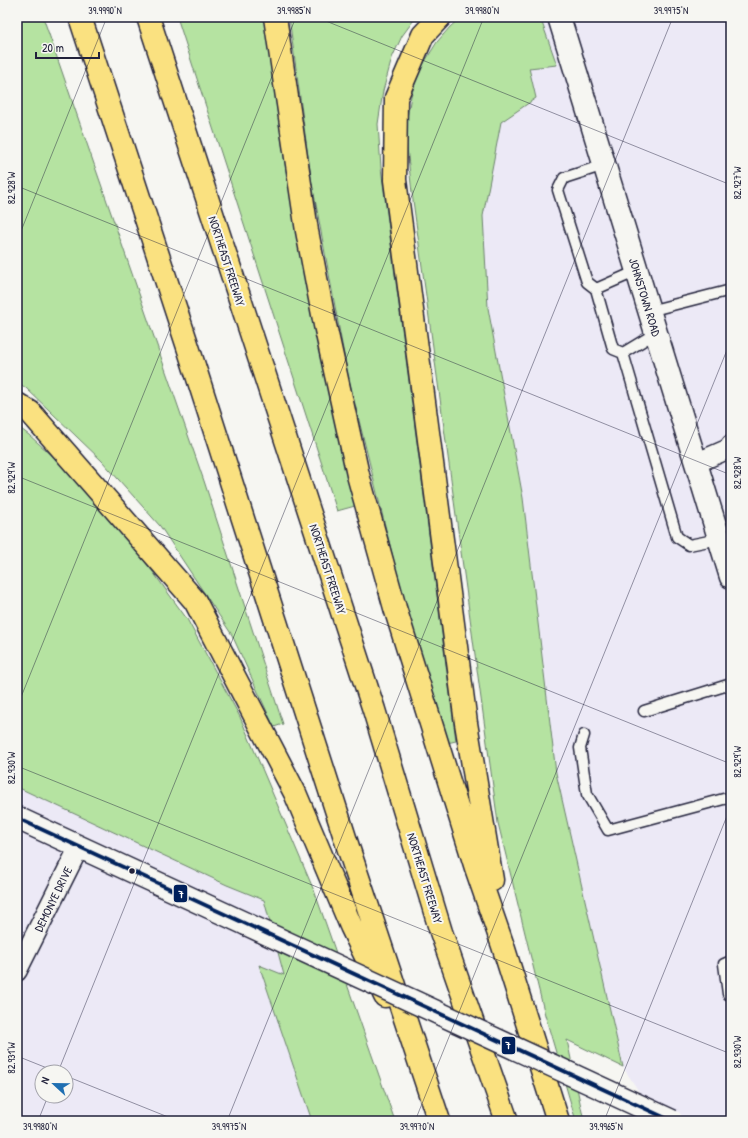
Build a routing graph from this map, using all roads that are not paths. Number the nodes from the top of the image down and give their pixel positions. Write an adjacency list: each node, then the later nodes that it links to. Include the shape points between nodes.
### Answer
1 (80, 17): 28 (highway, via 348,847)
2 (148, 17): 30 (highway, NORTHEAST FREEWAY, via 374,710 441,932)
3 (276, 17): 24 (highway, via 307,231 358,475 394,608)
4 (440, 17): 24 (highway, via 423,35 396,98 395,180 465,715)
5 (559, 17): 6 (main road, JOHNSTOWN ROAD)
6 (604, 165): 7 (main road, JOHNSTOWN ROAD); 8 (lane, via 564,178 558,190 587,282)
7 (637, 271): 8 (lane); 10 (main road, JOHNSTOWN ROAD)
8 (596, 289): 12 (lane, via 613,349)
9 (731, 290): 10 (lane)
10 (649, 311): 11 (main road, JOHNSTOWN ROAD)
11 (656, 333): 12 (lane); 15 (main road, JOHNSTOWN ROAD)
12 (623, 352): 16 (lane, via 677,537 689,545)
13 (17, 404): 28 (highway, via 30,412 195,601 295,793 351,926)
14 (731, 445): 15 (street, via 728,449)
15 (696, 463): 16 (main road, JOHNSTOWN ROAD)
16 (719, 539): 17 (main road, JOHNSTOWN ROAD)
17 (731, 577)
18 (731, 685): 19 (lane)
19 (644, 711)
20 (584, 735): 21 (lane, via 580,748 587,794 608,830)
21 (731, 797)
22 (17, 818): 23 (main road)
23 (79, 847): 26 (street, DEMONYE DRIVE); 32 (main road, bridge)
24 (503, 946): 31 (highway)
25 (731, 961): 27 (lane, via 724,964)
26 (17, 971)
27 (728, 994)
28 (430, 1092): 29 (highway)
29 (440, 1121)
30 (507, 1121)
31 (558, 1121)
32 (672, 1121)

